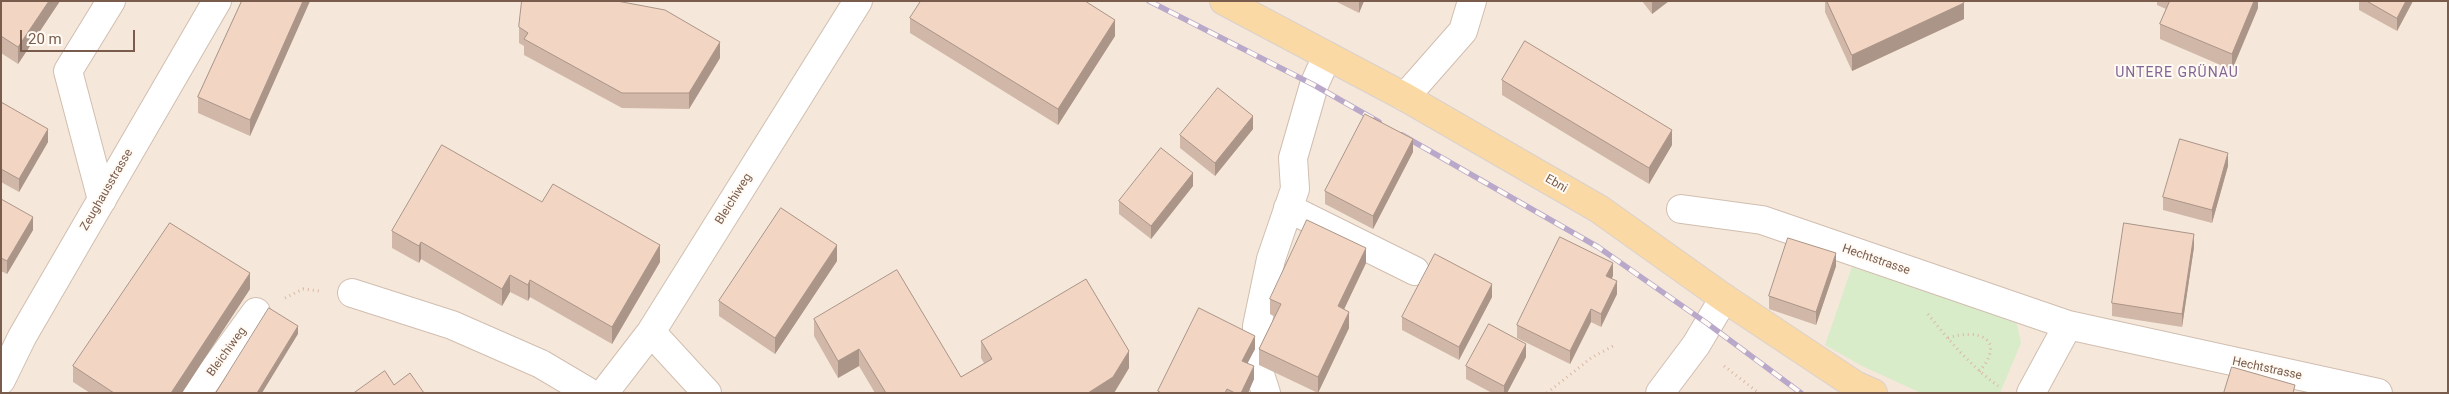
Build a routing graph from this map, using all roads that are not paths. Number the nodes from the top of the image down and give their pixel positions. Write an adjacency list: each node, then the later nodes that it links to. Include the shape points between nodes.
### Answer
1 (110, 1): 8 (street, via 68,71)
2 (217, 1): 8 (street, Zeughausstrasse)
3 (858, 1): 16 (street, Bleichiweg)
4 (1224, 1): 6 (main road, Ebni)
5 (1472, 1): 7 (street, via 1463,31)
6 (1327, 56): 7 (main road, Ebni); 9 (street, via 1314,85 1293,158 1295,189)
7 (1405, 97): 13 (main road, Ebni, via 1598,209)
8 (102, 200): 17 (street, Zeughausstrasse)
9 (1288, 208): 11 (street); 22 (street, via 1271,259 1257,326 1257,365)
10 (1681, 209): 15 (street, Hechtstrasse, via 1762,220)
11 (1415, 271)
12 (352, 293): 19 (street, via 452,325 541,364)
13 (1724, 298): 23 (street, via 1696,345); 24 (main road, Ebni)
14 (256, 312): 18 (street, Bleichiweg)
15 (2068, 325): 25 (street); 26 (street, Hechtstrasse)
16 (651, 332): 20 (street, Bleichiweg); 21 (street)
17 (1, 380)
18 (197, 393)
19 (590, 393)
20 (604, 393)
21 (706, 393)
22 (1266, 393)
23 (1660, 393)
24 (1872, 393)
25 (2031, 393)
26 (2378, 393)

